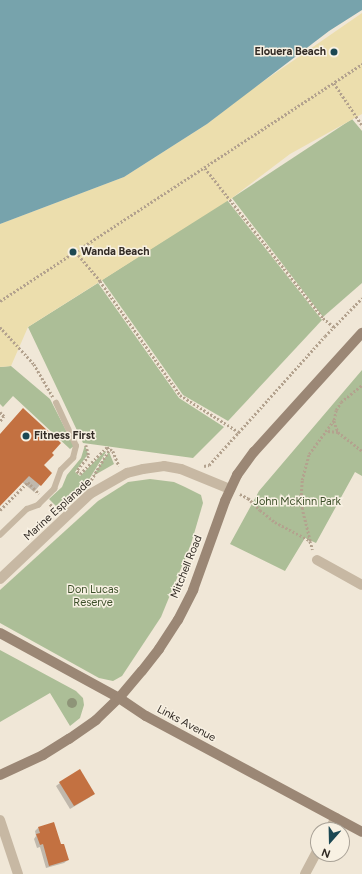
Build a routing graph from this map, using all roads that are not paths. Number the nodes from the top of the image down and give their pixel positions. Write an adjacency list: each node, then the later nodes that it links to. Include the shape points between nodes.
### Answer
1 (362, 332): 3 (street, Mitchell Road, via 254,452)
2 (56, 403): 4 (lane, via 76,446 73,458 61,470 54,489 45,499 27,509)
3 (230, 488): 6 (street, Marine Esplanade, via 181,469 164,466 127,473 90,494); 9 (street, Mitchell Road, via 193,590 178,620 159,649)
4 (0, 535)
5 (317, 560): 7 (street)
6 (0, 579)
7 (362, 585)
8 (0, 633): 9 (street, Links Avenue)
9 (119, 698): 10 (street, Mitchell Road, via 96,720 69,740); 11 (street, Links Avenue, via 146,716)
10 (0, 775)
11 (336, 818): 13 (street); 14 (street, Links Avenue)
12 (0, 820): 16 (street)
13 (334, 822)
14 (362, 832)
15 (312, 862): 17 (street)
16 (18, 874)
17 (305, 874)

